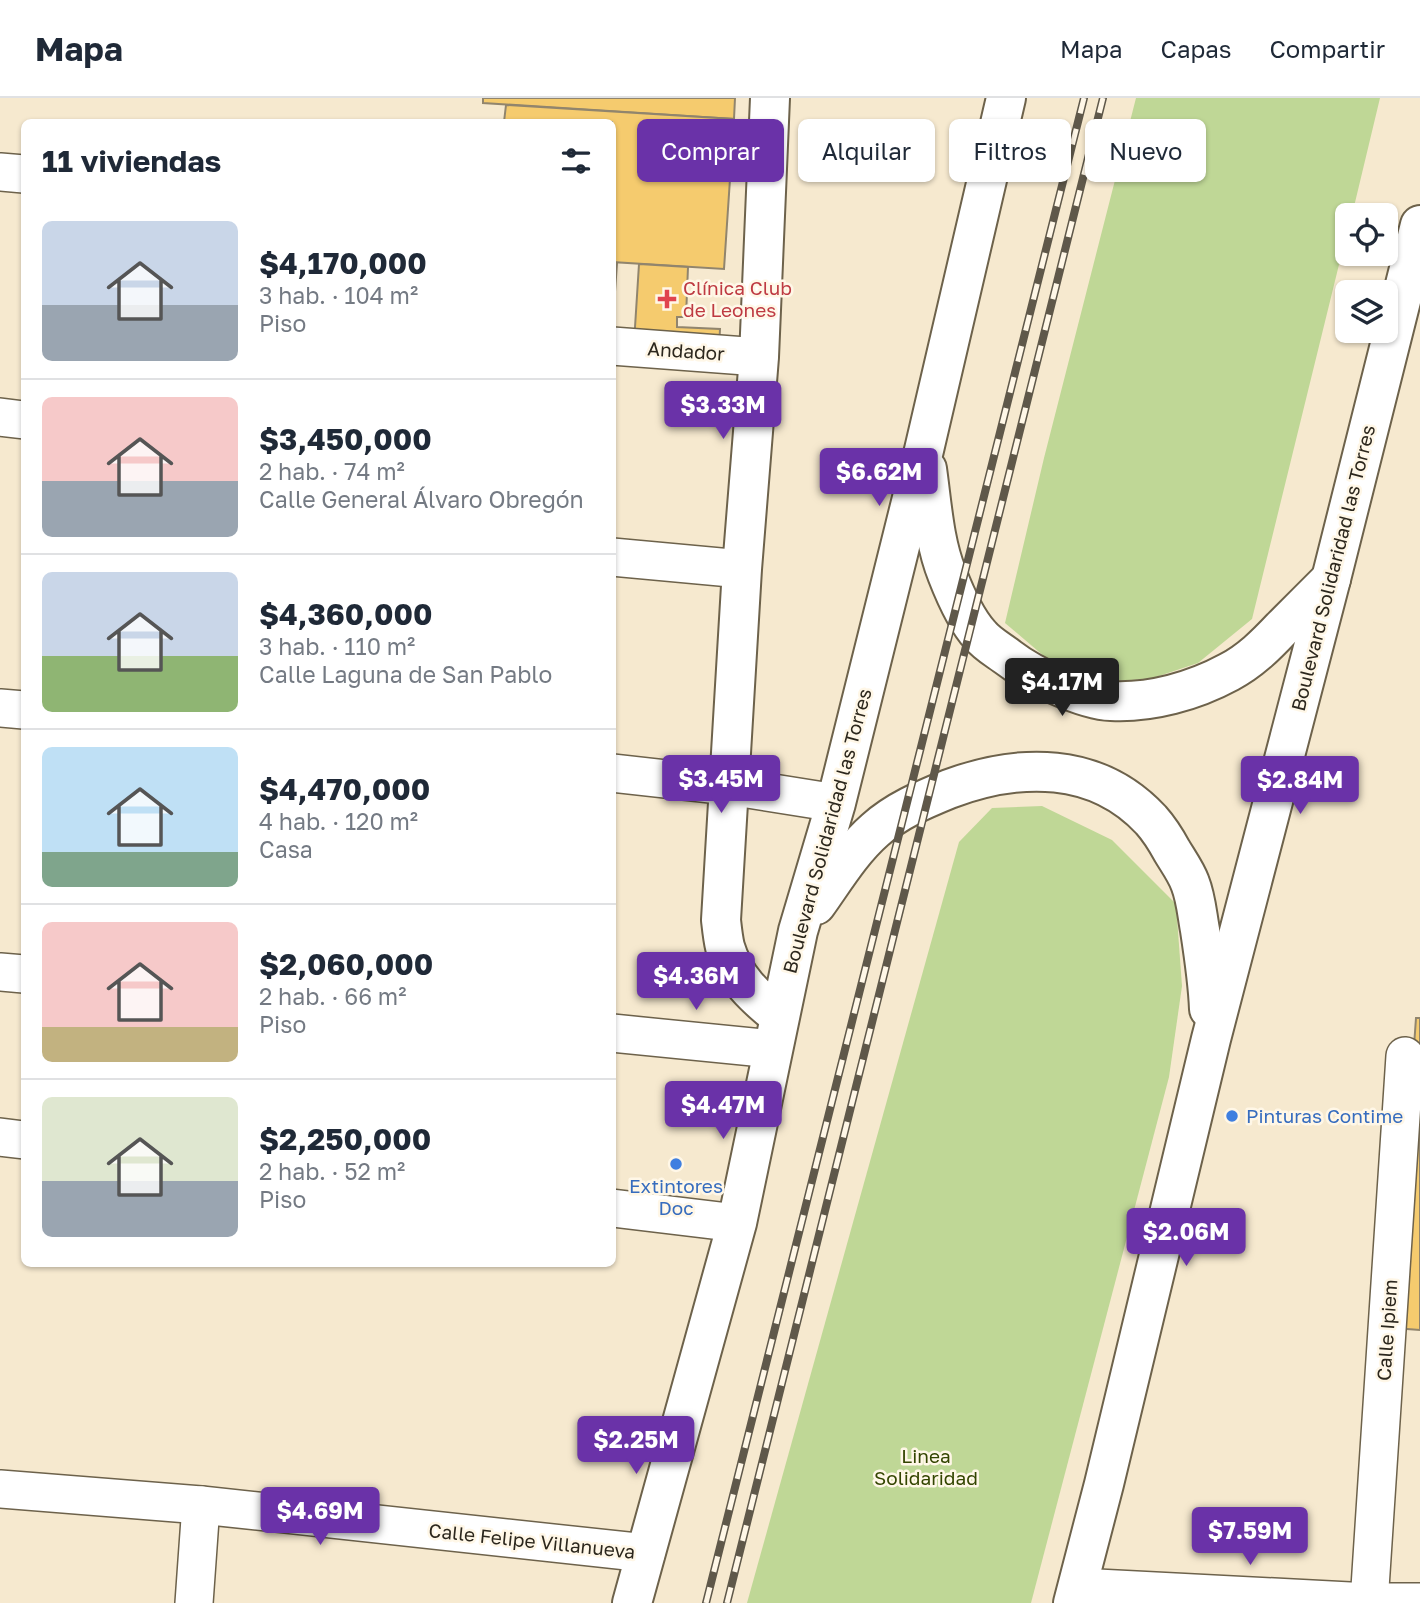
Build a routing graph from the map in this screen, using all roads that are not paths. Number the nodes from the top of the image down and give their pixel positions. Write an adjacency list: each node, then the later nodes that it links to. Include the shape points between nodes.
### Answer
1 (770, 98): 7 (main road)
2 (1006, 98): 10 (main road, Boulevard Solidaridad las Torres)
3 (0, 172): 4 (street)
4 (21, 174)
5 (1420, 225): 13 (main road, Boulevard Solidaridad las Torres)
6 (616, 346): 7 (street, Andador)
7 (759, 357): 12 (main road)
8 (0, 417): 9 (street)
9 (21, 420)
10 (925, 450): 13 (main road, via 946,573 980,635 1030,673 1087,696 1108,702 1159,697 1230,672 1254,656); 18 (main road, Boulevard Solidaridad las Torres)
11 (616, 557): 12 (street)
12 (742, 569): 17 (main road)
13 (1331, 579): 24 (main road, Boulevard Solidaridad las Torres)
14 (0, 708): 15 (street)
15 (21, 710)
16 (616, 773): 17 (street)
17 (729, 786): 18 (street); 22 (main road, via 721,920 725,946)
18 (836, 803): 19 (main road, Boulevard Solidaridad las Torres)
19 (798, 930): 22 (main road, Boulevard Solidaridad las Torres); 24 (main road, via 874,831 922,800 977,780 1032,771 1097,781 1151,820 1190,883 1208,979)
20 (0, 972): 21 (street)
21 (21, 974)
22 (776, 1032): 23 (street); 29 (main road, Boulevard Solidaridad las Torres)
23 (616, 1033)
24 (1211, 1039): 33 (main road, Boulevard Solidaridad las Torres)
25 (1405, 1056): 34 (street, Calle Ipiem)
26 (0, 1136): 27 (street)
27 (21, 1139)
28 (616, 1208): 29 (street)
29 (737, 1223): 32 (main road, Boulevard Solidaridad las Torres)
30 (0, 1489): 31 (street, Calle Felipe Villanueva)
31 (201, 1505): 32 (street, Calle Felipe Villanueva); 36 (street)
32 (646, 1553): 37 (main road, Boulevard Solidaridad las Torres)
33 (1076, 1595): 34 (street)
34 (1369, 1602): 35 (street)
35 (1420, 1602)
36 (194, 1603)
37 (632, 1603)

